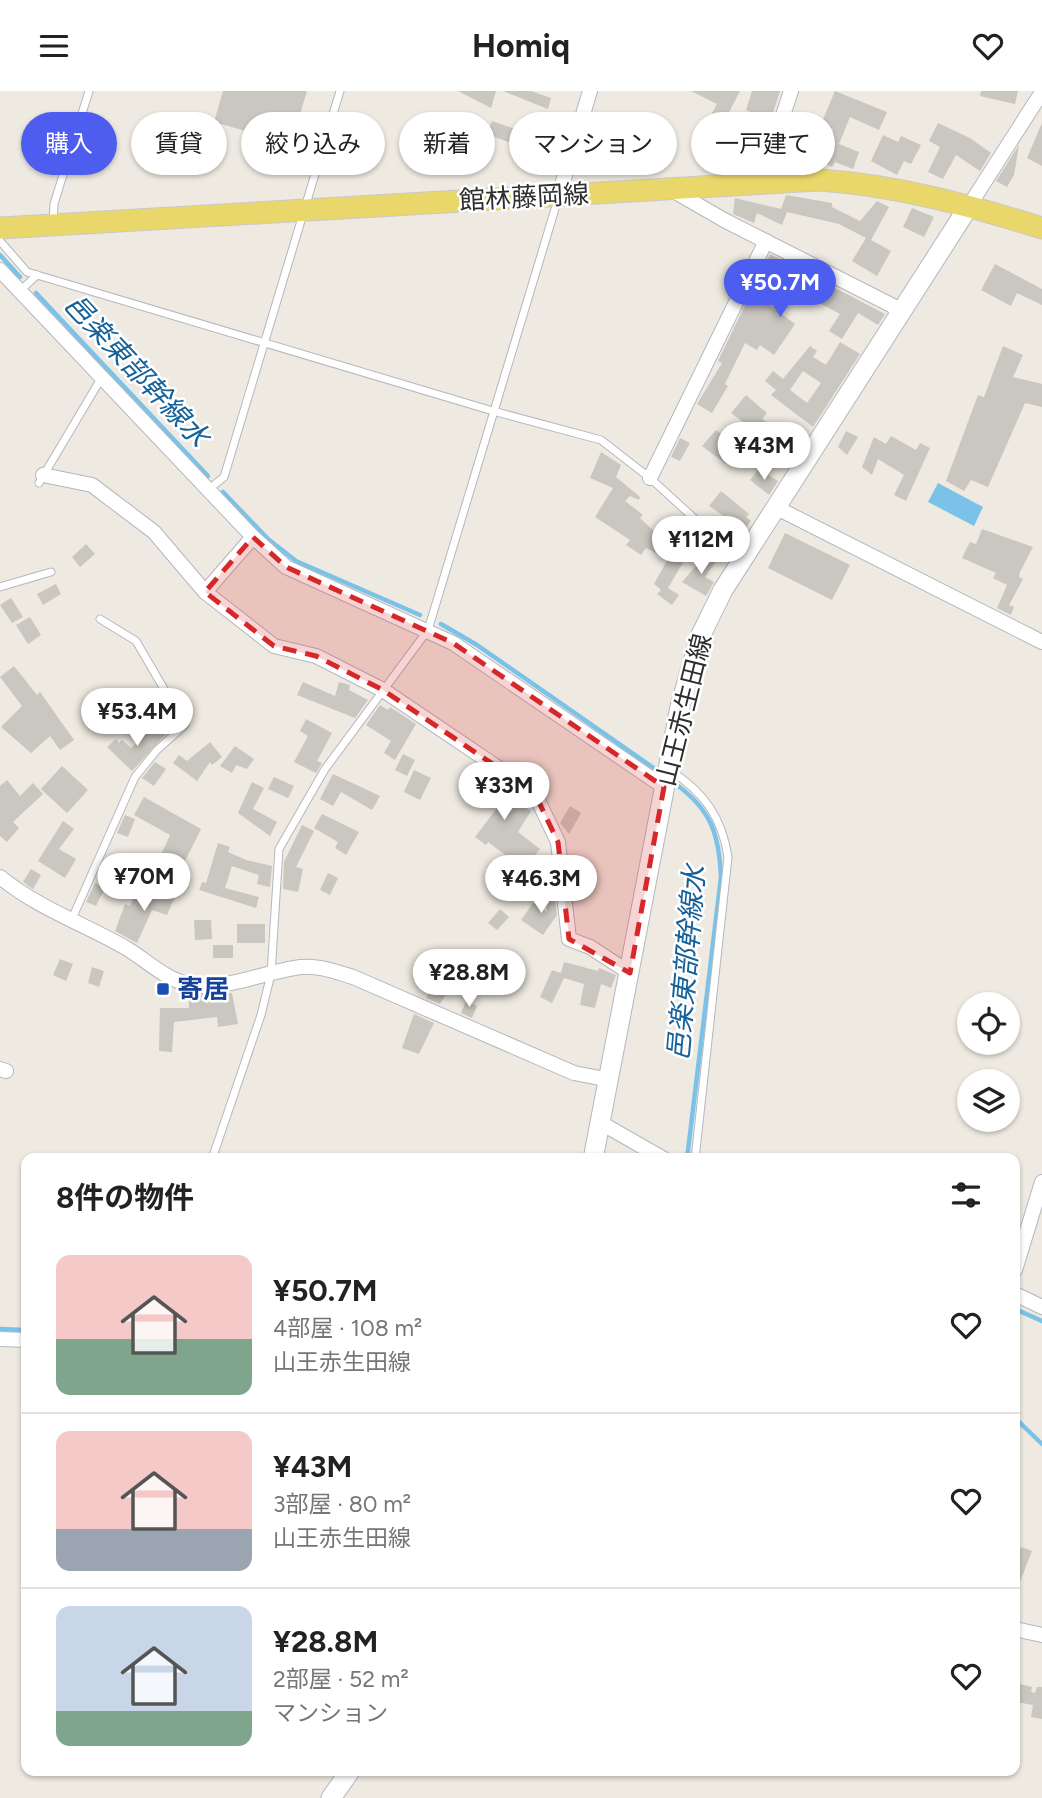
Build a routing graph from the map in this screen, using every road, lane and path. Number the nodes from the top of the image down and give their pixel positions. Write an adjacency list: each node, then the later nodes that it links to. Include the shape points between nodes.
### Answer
1 (89, 91): 11 (lane, via 54,204)
2 (340, 91): 10 (lane)
3 (590, 91): 8 (street)
4 (791, 91): 6 (street)
5 (1042, 92): 9 (street)
6 (761, 182): 7 (main road, 館林藤岡線); 9 (main road, 館林藤岡線, via 856,183)
7 (667, 188): 8 (main road, 館林藤岡線); 15 (street)
8 (559, 195): 10 (main road, 館林藤岡線); 22 (lane)
9 (969, 206): 13 (main road, 館林藤岡線); 19 (main road, 山王赤生田線)
10 (305, 209): 11 (main road, 館林藤岡線); 20 (lane)
11 (53, 224): 12 (main road, 館林藤岡線)
12 (0, 228)
13 (1042, 228)
14 (0, 241): 17 (lane, via 27,272)
15 (766, 241): 19 (street, via 893,306); 23 (street)
16 (0, 270): 18 (street)
17 (37, 275): 18 (lane); 20 (lane)
18 (22, 290): 21 (street)
19 (899, 315): 26 (main road, 山王赤生田線)
20 (267, 342): 22 (lane); 25 (lane, via 224,477)
21 (102, 377): 24 (lane); 25 (street)
22 (493, 411): 23 (lane, via 601,440); 33 (lane)
23 (650, 478): 28 (lane)
24 (41, 479): 31 (street, via 92,485 154,533)
25 (209, 489): 27 (street)
26 (777, 508): 28 (main road, 山王赤生田線); 34 (street)
27 (253, 537): 31 (street); 33 (street, via 286,567)
28 (742, 562): 36 (main road, 山王赤生田線, via 699,637)
29 (51, 572): 30 (lane)
30 (0, 587)
31 (205, 592): 35 (street, via 274,646 316,656)
32 (100, 619): 38 (lane, via 136,641 186,725 135,777)
33 (428, 630): 35 (lane); 36 (street)
34 (1042, 642)
35 (383, 690): 39 (street, via 534,792 558,842 569,939); 40 (lane, via 325,769 279,849)
36 (666, 778): 39 (main road, 山王赤生田線); 46 (lane, via 695,789 718,816 728,857)
37 (0, 877): 38 (street)
38 (70, 922): 40 (street, via 181,983 203,986)
39 (630, 973): 41 (main road, 山王赤生田線)
40 (271, 974): 41 (street, via 302,967 353,977 574,1073); 43 (lane)
41 (610, 1080): 42 (main road, 山王赤生田線)
42 (601, 1123): 44 (main road, 山王赤生田線); 45 (street)
43 (214, 1153)
44 (594, 1153)
45 (654, 1153)
46 (696, 1153)
47 (1042, 1182): 48 (street)
48 (1020, 1254)
49 (1020, 1296): 50 (street)
50 (1042, 1307)
51 (0, 1339): 52 (street)
52 (21, 1340)
53 (1020, 1630): 54 (street)
54 (1042, 1635)
55 (347, 1776): 56 (main road)
56 (331, 1798)

